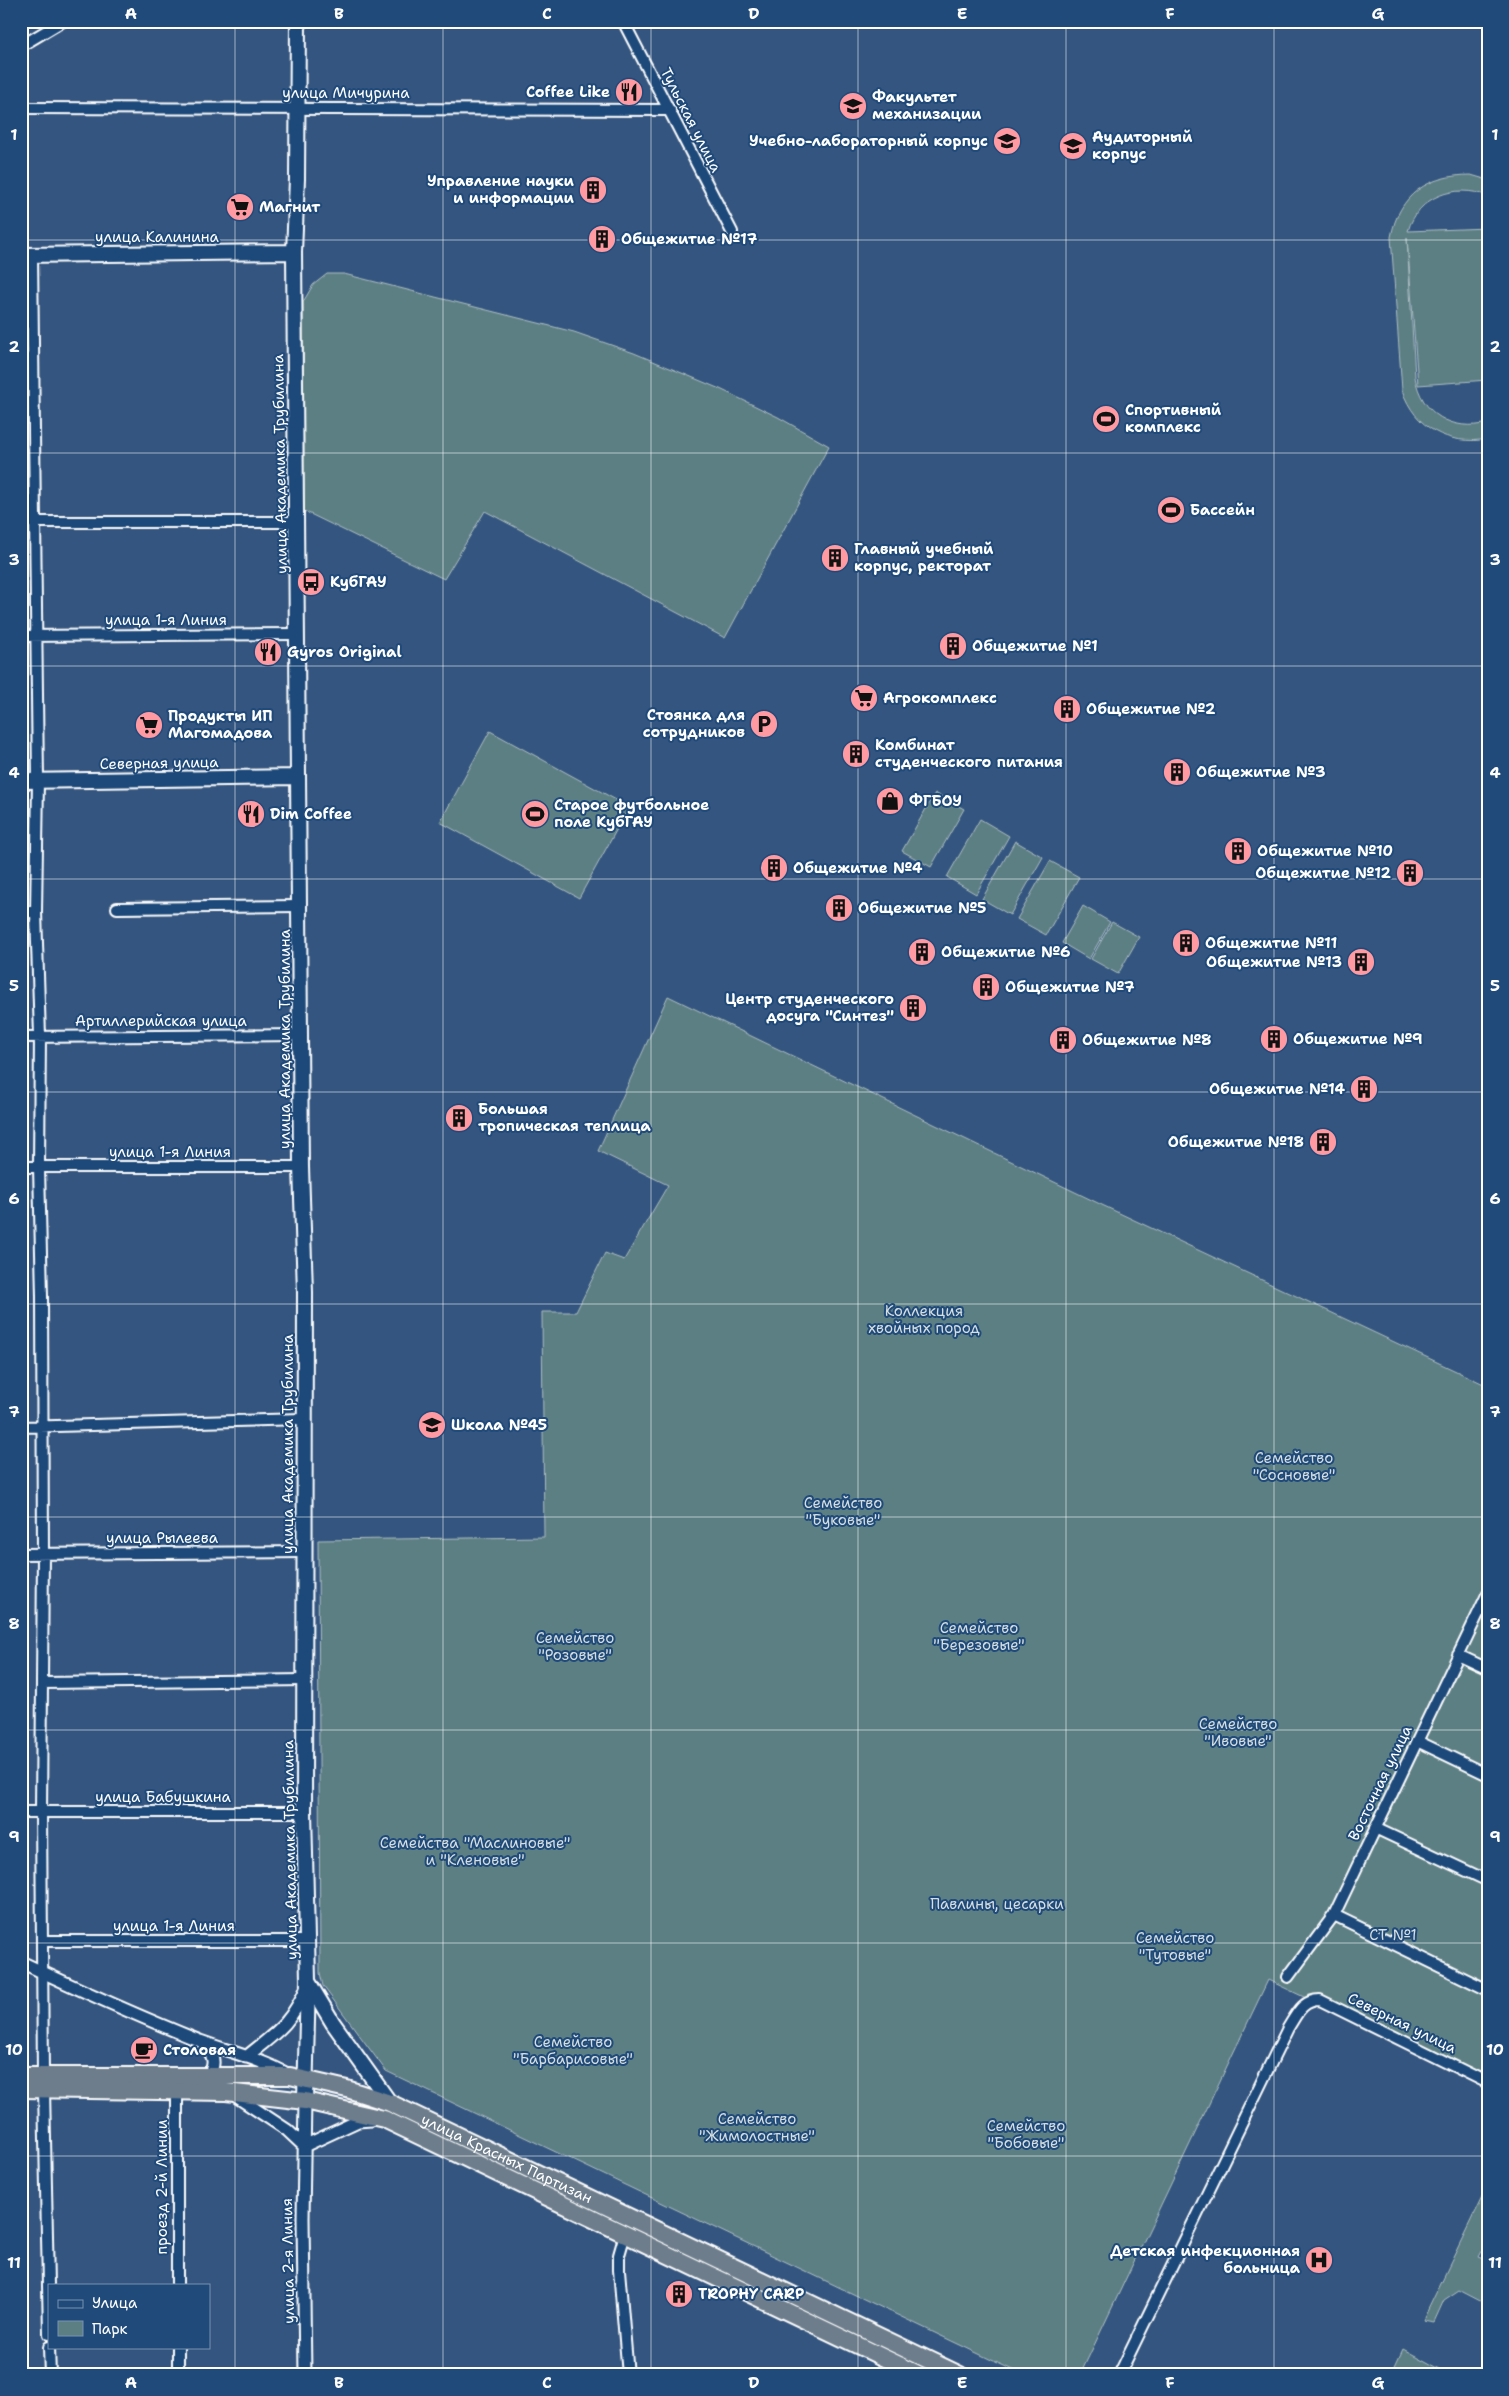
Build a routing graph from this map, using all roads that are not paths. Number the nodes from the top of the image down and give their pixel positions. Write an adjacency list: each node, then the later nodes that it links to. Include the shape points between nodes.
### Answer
1 (63, 21): 4 (street)
2 (298, 21): 6 (main road, улица Академика Трубилина)
3 (623, 21): 7 (street, Тульская улица)
4 (21, 46)
5 (21, 108): 6 (street, улица Мичурина)
6 (297, 108): 7 (street, улица Мичурина); 9 (main road, улица Академика Трубилина)
7 (670, 110): 8 (street, Тульская улица)
8 (732, 232)
9 (294, 252): 10 (main road, улица Калинина); 13 (main road, улица Академика Трубилина)
10 (26, 255): 12 (street)
11 (21, 522): 12 (street)
12 (35, 522): 13 (street); 16 (street)
13 (296, 522): 14 (main road, улица Академика Трубилина)
14 (297, 634): 16 (street, улица 1-я Линия); 17 (main road, улица Академика Трубилина)
15 (21, 636): 16 (street, улица 1-я Линия)
16 (35, 636): 18 (street)
17 (298, 777): 18 (main road, Северная улица); 20 (main road, улица Академика Трубилина)
18 (38, 780): 19 (main road, Северная улица); 23 (street)
19 (21, 781)
20 (300, 906): 21 (street); 24 (main road, улица Академика Трубилина)
21 (117, 908)
22 (21, 912): 23 (street)
23 (36, 912): 25 (street)
24 (301, 1035): 25 (street, Артиллерийская улица); 29 (main road, улица Академика Трубилина)
25 (40, 1036): 26 (street, Артиллерийская улица); 27 (street)
26 (21, 1037)
27 (39, 1166): 28 (street, улица 1-я Линия); 29 (street, улица 1-я Линия); 32 (street)
28 (21, 1167)
29 (301, 1167): 30 (main road, улица Академика Трубилина)
30 (303, 1419): 32 (street); 33 (main road, улица Академика Трубилина)
31 (21, 1426): 32 (street)
32 (42, 1426): 35 (street)
33 (304, 1552): 35 (street, улица Рылеева); 39 (main road, улица Академика Трубилина)
34 (21, 1554): 35 (street, улица Рылеева)
35 (43, 1554): 40 (street)
36 (1488, 1594): 37 (street, Восточная улица)
37 (1458, 1655): 38 (street); 41 (street, Восточная улица)
38 (1488, 1669)
39 (304, 1680): 40 (street); 45 (main road, улица Академика Трубилина)
40 (42, 1683): 44 (street)
41 (1417, 1741): 42 (street); 46 (street, Восточная улица)
42 (1488, 1775)
43 (21, 1812): 44 (street, улица Бабушкина)
44 (41, 1812): 45 (street, улица Бабушкина); 50 (street)
45 (304, 1812): 49 (main road, улица Академика Трубилина)
46 (1375, 1828): 47 (street); 48 (street, Восточная улица)
47 (1488, 1881)
48 (1334, 1915): 53 (street, Восточная улица); 55 (street)
49 (307, 1940): 50 (street, улица 1-я Линия); 54 (main road, улица Академика Трубилина)
50 (42, 1941): 52 (street)
51 (21, 1962): 52 (street)
52 (42, 1972): 56 (street); 61 (street)
53 (1288, 1977)
54 (308, 1983): 57 (street, улица Академика Трубилина, via 296,2011 285,2025); 60 (main road, улица Академика Трубилина); 67 (main road)
55 (1488, 1990)
56 (202, 2042): 57 (street); 59 (street, via 214,2059)
57 (246, 2056): 60 (street)
58 (21, 2076): 61 (highway, улица Красных Партизан)
59 (208, 2076): 60 (highway, улица Красных Партизан); 61 (highway, улица Красных Партизан)
60 (298, 2077): 66 (main road, улица 2-я Линия); 67 (highway, улица Красных Партизан)
61 (44, 2083): 63 (highway, улица Красных Партизан); 64 (highway, улица Красных Партизан); 71 (street)
62 (1488, 2084): 81 (street, Северная улица, via 1320,2000 1309,2000 1288,2028)
63 (21, 2088)
64 (176, 2090): 65 (highway, улица Красных Партизан); 72 (street, проезд 2-й Линии)
65 (226, 2092): 66 (highway, улица Красных Партизан); 69 (street, via 252,2105)
66 (305, 2101): 68 (highway, улица Красных Партизан); 69 (street, улица 2-я Линия)
67 (390, 2103): 80 (highway, улица Красных Партизан)
68 (384, 2119): 69 (street, via 358,2120); 70 (highway, улица Красных Партизан)
69 (304, 2146): 77 (street, улица 2-я Линия)
70 (625, 2234): 78 (street, via 619,2270); 79 (highway, улица Красных Партизан)
71 (48, 2284)
72 (178, 2284)
73 (49, 2348): 75 (street)
74 (178, 2348): 76 (street)
75 (50, 2375)
76 (178, 2375)
77 (305, 2375)
78 (628, 2375)
79 (920, 2375)
80 (960, 2375)
81 (1119, 2375)

